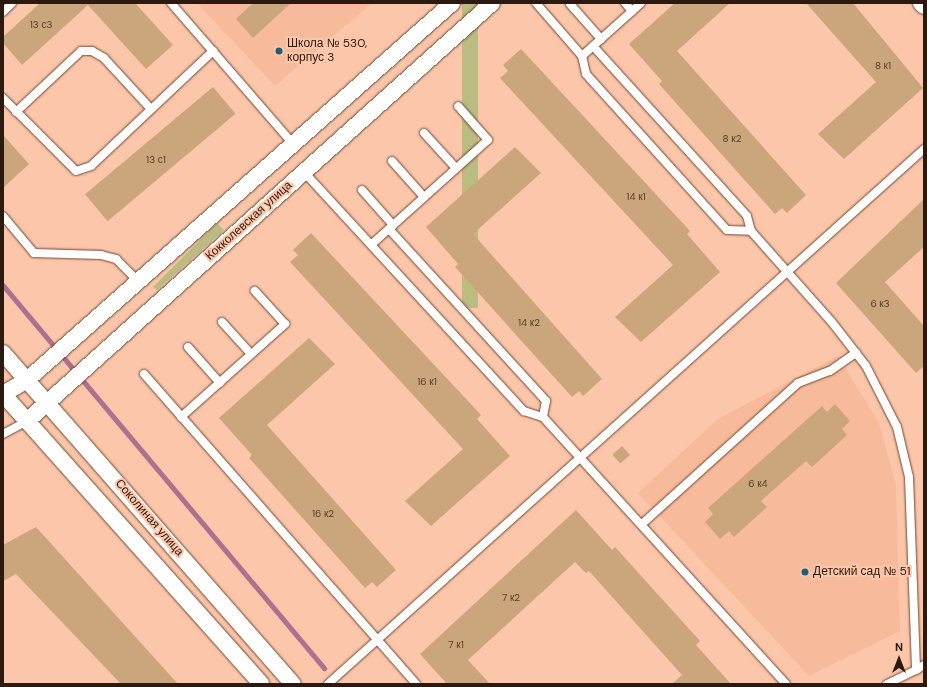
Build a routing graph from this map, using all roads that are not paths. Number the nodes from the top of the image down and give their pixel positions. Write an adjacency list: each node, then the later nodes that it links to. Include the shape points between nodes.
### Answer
1 (12, 3): 12 (lane)
2 (171, 3): 15 (lane)
3 (452, 3): 22 (street)
4 (492, 3): 26 (street, Кокколевская улица)
5 (536, 3): 16 (lane)
6 (625, 3): 11 (lane)
7 (641, 3): 11 (lane)
8 (921, 3): 10 (street)
9 (570, 4): 13 (lane)
10 (924, 6)
11 (632, 11): 13 (lane)
12 (3, 12)
13 (601, 39): 14 (lane)
14 (593, 46): 16 (lane); 33 (lane, via 747,216)
15 (213, 51): 19 (lane); 22 (lane)
16 (582, 56): 33 (lane, via 586,74 727,230)
17 (3, 98): 20 (lane)
18 (458, 106): 25 (lane, via 488,140)
19 (150, 108): 20 (lane, via 104,58 92,51 81,51); 20 (lane, via 91,166 76,171)
20 (16, 112)
21 (424, 133): 25 (lane)
22 (294, 145): 29 (street)
23 (924, 149): 35 (lane)
24 (392, 161): 28 (lane)
25 (456, 168): 28 (lane)
26 (304, 172): 32 (street, Кокколевская улица); 34 (lane)
27 (362, 190): 31 (lane)
28 (424, 197): 31 (lane)
29 (221, 210): 32 (street); 36 (street)
30 (3, 216): 36 (lane, via 34,253 101,255 116,259)
31 (391, 227): 34 (lane); 49 (lane, via 546,401)
32 (239, 230): 47 (street, Кокколевская улица)
33 (751, 231): 35 (lane)
34 (372, 244): 49 (lane, via 524,411)
35 (788, 272): 41 (lane); 52 (lane)
36 (139, 282): 44 (street)
37 (255, 290): 42 (lane, via 285,324)
38 (222, 322): 42 (lane)
39 (188, 347): 45 (lane)
40 (3, 353): 44 (street, Соколиная улица)
41 (856, 353): 53 (lane, via 830,371 798,383); 56 (lane, via 897,427 909,477)
42 (252, 354): 45 (lane)
43 (144, 374): 48 (lane)
44 (27, 380): 46 (street); 47 (street, Соколиная улица)
45 (220, 383): 48 (lane)
46 (3, 394): 50 (street)
47 (47, 400): 50 (street, Кокколевская улица); 58 (street, Соколиная улица)
48 (181, 417): 54 (lane)
49 (543, 417): 52 (lane)
50 (27, 421): 51 (lane, Кокколевская улица); 57 (street)
51 (3, 434)
52 (580, 458): 53 (lane); 54 (lane)
53 (642, 524): 61 (lane)
54 (375, 641): 59 (lane); 60 (lane)
55 (924, 665): 56 (lane)
56 (916, 670): 62 (lane)
57 (261, 684)
58 (293, 684)
59 (328, 684)
60 (416, 684)
61 (786, 684)
62 (887, 684)

